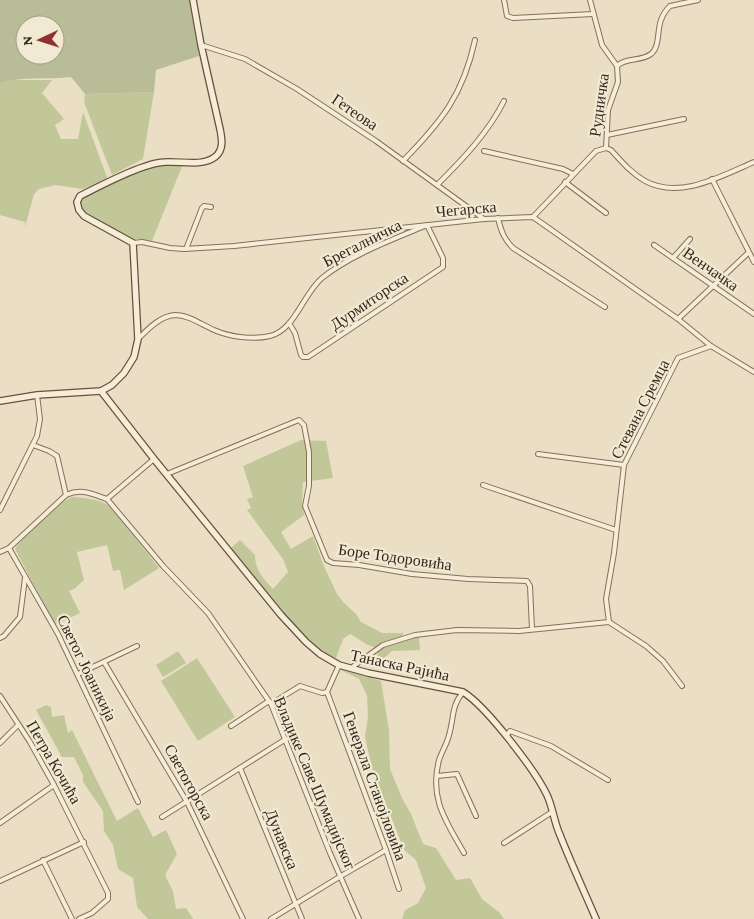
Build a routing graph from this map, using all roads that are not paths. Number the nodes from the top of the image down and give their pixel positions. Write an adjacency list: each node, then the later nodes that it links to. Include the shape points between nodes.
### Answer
1 (193, 0): 8 (street)
2 (504, 0): 6 (street, via 510,18)
3 (590, 0): 6 (street, Рудничка)
4 (698, 0): 5 (street)
5 (677, 2): 9 (street, via 662,16 652,53)
6 (593, 14): 9 (street, Рудничка, via 602,45)
7 (475, 40): 15 (street, via 468,68 448,111)
8 (201, 45): 15 (street, Гетеова, via 245,59 264,69); 28 (street, via 222,138 218,154 195,163 165,162 144,166 80,196 77,202 84,216)
9 (616, 66): 12 (street, Рудничка, via 618,82 608,110)
10 (504, 101): 20 (street, via 483,134)
11 (684, 119): 12 (street)
12 (607, 134): 13 (street, Рудничка)
13 (606, 148): 17 (street, Рудничка, via 596,151); 18 (street, via 631,171 656,186 696,186)
14 (484, 151): 17 (street)
15 (403, 161): 20 (street, Гетеова)
16 (754, 162): 18 (street)
17 (573, 174): 19 (street, Рудничка)
18 (712, 179): 31 (street)
19 (565, 182): 22 (street); 23 (street, Рудничка)
20 (437, 185): 25 (street, Гетеова)
21 (211, 207): 30 (street, via 202,208)
22 (606, 213)
23 (533, 217): 24 (street, Чегарска); 37 (street)
24 (498, 218): 25 (street, Чегарска); 35 (street, via 505,240 513,248)
25 (484, 219): 26 (street, Чегарска)
26 (428, 225): 30 (street, Чегарска, via 267,244); 38 (street, Брегалничка, via 350,260 321,279); 38 (street, Дурмиторска, via 443,258 443,267 308,356 300,355)
27 (690, 239): 32 (street)
28 (133, 243): 30 (street, Чегарска); 39 (street)
29 (654, 245): 32 (street, Венчачка)
30 (186, 249)
31 (748, 253): 33 (street); 34 (street)
32 (673, 258): 34 (street, Венчачка)
33 (754, 262)
34 (713, 286): 36 (street, Венчачка); 37 (street)
35 (605, 307)
36 (754, 314)
37 (678, 318): 40 (street)
38 (290, 323): 39 (street, Брегалничка, via 281,332 270,336 243,336 216,331 191,318 176,315 153,324)
39 (138, 340): 42 (street, via 128,369)
40 (710, 346): 41 (street); 48 (street, Стевана Сремца, via 678,358)
41 (754, 372)
42 (101, 391): 43 (street); 47 (street, Танаска Рајића)
43 (37, 395): 44 (street); 45 (street, via 39,425)
44 (0, 401)
45 (33, 445): 51 (street, via 57,456); 53 (street)
46 (538, 454): 48 (street)
47 (154, 459): 49 (street, Танаска Рајића); 52 (street)
48 (624, 465): 54 (street, Стевана Сремца)
49 (167, 474): 59 (street, Боре Тодоровића, via 299,420 304,425 309,460 305,506 327,560 412,574 527,581); 63 (street, Танаска Рајића, via 287,622 320,654)
50 (483, 485): 54 (street)
51 (66, 495): 52 (street, via 83,491); 55 (street)
52 (106, 499): 70 (street, Владике Саве Шумадијског, via 208,613)
53 (0, 510)
54 (616, 530): 58 (street, Стевана Сремца, via 606,599)
55 (9, 548): 56 (street); 57 (street, Светог Јоаникија)
56 (0, 552)
57 (25, 578): 60 (street, via 20,617); 65 (street, Светог Јоаникија)
58 (608, 622): 59 (street); 66 (street, via 646,646 663,661)
59 (532, 629): 64 (street, via 457,630 416,635 382,645)
60 (0, 638)
61 (137, 646): 62 (street)
62 (104, 662): 65 (street); 81 (street, Светогорска)
63 (339, 665): 64 (street, Танаска Рајића); 67 (street)
64 (351, 668): 68 (street, Танаска Рајића)
65 (78, 674): 80 (street, Светог Јоаникија)
66 (682, 686)
67 (327, 692): 70 (street, via 300,686); 88 (street, Генерала Станојловића)
68 (463, 692): 73 (street, Танаска Рајића); 77 (street, via 453,708 450,733)
69 (0, 696): 71 (street, Петра Кочића)
70 (270, 703): 72 (street); 74 (street, Владике Саве Шумадијског)
71 (18, 725): 75 (street); 79 (street, Петра Кочића)
72 (231, 726)
73 (506, 736): 78 (street, via 510,731 551,746); 82 (street, Танаска Рајића, via 547,795)
74 (286, 739): 76 (street); 91 (street, Владике Саве Шумадијског)
75 (0, 743)
76 (240, 768): 81 (street); 94 (street, Дунавска)
77 (437, 776): 83 (street, via 457,774); 89 (street, via 436,792 441,814)
78 (608, 780)
79 (54, 785): 85 (street); 86 (street, Петра Кочића)
80 (138, 802)
81 (188, 802): 84 (street); 97 (street, Светогорска)
82 (552, 812): 87 (street); 101 (street, Танаска Рајића)
83 (476, 816)
84 (162, 817)
85 (0, 823)
86 (84, 842): 90 (street); 96 (street, Петра Кочића, via 108,899)
87 (504, 844)
88 (386, 850): 91 (street); 93 (street, Генерала Станојловића)
89 (464, 853)
90 (43, 860): 92 (street); 95 (street)
91 (340, 876): 94 (street); 100 (street, Владике Саве Шумадијског)
92 (0, 881)
93 (399, 890)
94 (296, 904): 98 (street); 99 (street, Дунавска)
95 (72, 919)
96 (79, 919)
97 (243, 919)
98 (271, 919)
99 (302, 919)
100 (359, 919)
101 (596, 919)

